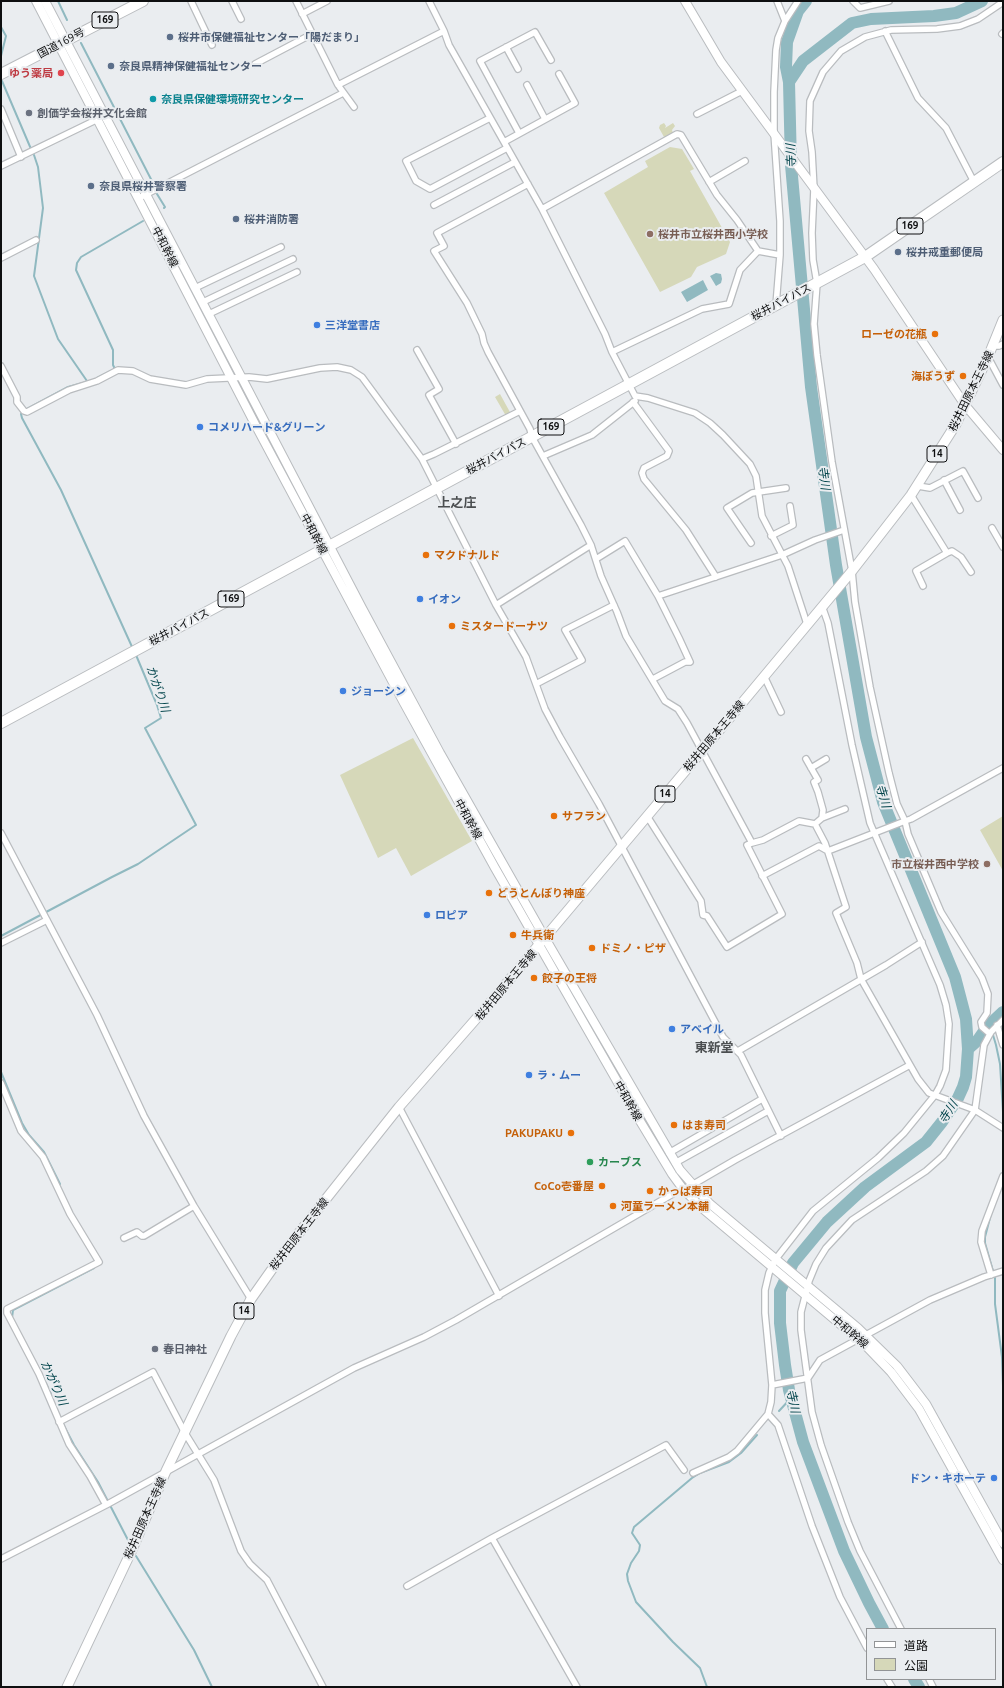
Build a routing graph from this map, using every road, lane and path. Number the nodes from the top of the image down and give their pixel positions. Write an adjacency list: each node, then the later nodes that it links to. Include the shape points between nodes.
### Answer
1 (36, 1): 21 (main road, 中和幹線)
2 (45, 1): 21 (main road, 中和幹線)
3 (143, 1): 21 (highway, 国道169号 / 169)
4 (191, 1): 22 (street)
5 (232, 1): 16 (street)
6 (296, 1): 15 (street)
7 (326, 1): 15 (street)
8 (429, 1): 18 (street)
9 (685, 1): 31 (main road, via 717,56)
10 (777, 1): 17 (street)
11 (798, 1): 17 (street)
12 (853, 1): 13 (street, via 860,8)
13 (889, 1)
14 (1003, 2): 19 (street, via 978,19 960,26)
15 (302, 14): 20 (street)
16 (241, 19)
17 (785, 21): 40 (street, via 776,50)
18 (444, 31): 29 (street); 36 (street, via 449,45)
19 (884, 31): 49 (street, via 918,98 946,128); 51 (street, via 864,37 841,51 823,72 810,101 809,131)
20 (312, 34): 25 (street); 29 (street)
21 (63, 42): 27 (highway, 国道169号 / 169); 37 (main road, 中和幹線); 52 (main road, 中和幹線)
22 (212, 44)
23 (506, 47): 24 (street, via 535,32); 26 (street); 39 (street, via 480,61)
24 (551, 60)
25 (255, 64)
26 (518, 69)
27 (1, 74)
28 (559, 74): 38 (street, via 575,103)
29 (338, 85): 32 (street)
30 (527, 85): 38 (street)
31 (742, 91): 35 (street); 40 (main road)
32 (343, 93): 33 (street); 52 (street)
33 (354, 107)
34 (1, 109): 43 (street)
35 (697, 114)
36 (490, 118): 41 (street); 42 (street, via 406,161 416,181 430,189)
37 (98, 119): 43 (street); 52 (main road, 中和幹線)
38 (545, 119): 39 (street)
39 (520, 133): 41 (street)
40 (775, 135): 51 (main road); 58 (street)
41 (504, 142): 42 (street)
42 (507, 148): 45 (street)
43 (21, 156): 47 (street)
44 (745, 161): 48 (street)
45 (515, 162): 50 (street); 53 (street)
46 (1003, 162): 49 (highway, 桜井バイパス / 169)
47 (1, 166)
48 (709, 182): 54 (street, via 677,134); 57 (street)
49 (974, 182): 59 (highway, 桜井バイパス / 169)
50 (528, 184): 54 (street); 81 (street, via 437,233 444,246 434,251 467,303 488,352)
51 (813, 187): 59 (main road); 63 (street, via 813,260)
52 (143, 195): 64 (main road, 中和幹線); 76 (main road, 中和幹線)
53 (434, 206)
54 (542, 209): 72 (street)
55 (36, 240): 60 (street)
56 (281, 247): 64 (street)
57 (758, 251): 58 (street); 72 (street, via 740,270 729,304 702,310)
58 (780, 255): 66 (street)
59 (865, 257): 63 (highway, 桜井バイパス / 169); 80 (main road)
60 (1, 258)
61 (293, 259): 65 (street)
62 (297, 272): 67 (street)
63 (816, 284): 66 (highway, 桜井バイパス / 169); 97 (street, via 814,324 817,355)
64 (195, 288): 65 (main road, 中和幹線)
65 (203, 302): 67 (main road, 中和幹線)
66 (778, 304): 77 (highway, 桜井バイパス / 169)
67 (209, 314): 75 (main road, 中和幹線)
68 (1003, 320): 70 (main road, 桜井田原本王寺線 / 14)
69 (1003, 344): 70 (street)
70 (993, 346): 73 (main road, 桜井田原本王寺線 / 14)
71 (418, 350): 83 (street, via 439,389 429,395)
72 (612, 352): 77 (street)
73 (988, 357): 78 (street); 80 (main road, 桜井田原本王寺線 / 14)
74 (1, 366): 76 (street, via 17,397 17,402 27,412 69,390 118,370 133,371 150,379 186,385 207,380)
75 (242, 378): 76 (street); 86 (street, via 267,379 320,368 337,367 351,370 362,377); 102 (main road, 中和幹線)
76 (232, 379): 102 (main road, 中和幹線)
77 (629, 385): 79 (street); 82 (highway, 桜井バイパス / 169)
78 (1003, 385)
79 (634, 399): 85 (street, via 592,435); 91 (street, via 648,398 696,413 710,423 750,464 756,476); 108 (street, via 669,450 667,456 644,468 644,479 686,530)
80 (965, 405): 84 (main road); 88 (main road, 桜井田原本王寺線 / 14)
81 (520, 411): 82 (street); 83 (street)
82 (532, 437): 85 (street); 89 (highway, 桜井バイパス / 169)
83 (456, 444): 86 (street)
84 (1003, 450)
85 (543, 456): 100 (street)
86 (422, 459): 89 (street)
87 (944, 480): 88 (street, via 930,488); 93 (street, via 963,471); 95 (street)
88 (918, 486): 92 (main road, 桜井田原本王寺線 / 14)
89 (437, 488): 102 (highway, 桜井バイパス / 169); 112 (street)
90 (786, 488): 91 (street)
91 (758, 492): 98 (street, via 762,516); 99 (street, via 727,508)
92 (911, 495): 103 (street); 107 (main road, 桜井田原本王寺線 / 14)
93 (978, 498)
94 (790, 506): 98 (street, via 793,525)
95 (960, 510)
96 (992, 528): 101 (street)
97 (844, 530): 104 (street); 107 (street)
98 (771, 536): 104 (street)
99 (751, 543)
100 (591, 545): 105 (street); 112 (street)
101 (1003, 547)
102 (326, 548): 119 (highway, 桜井バイパス / 169); 137 (main road, 中和幹線)
103 (947, 553): 106 (street, via 952,552 961,558); 109 (street, via 916,571)
104 (782, 555): 108 (street); 114 (street)
105 (596, 559): 110 (street, via 625,541); 113 (street)
106 (971, 572)
107 (850, 573): 111 (main road, 桜井田原本王寺線 / 14); 128 (street, via 880,736)
108 (716, 577): 110 (street)
109 (923, 586)
110 (658, 596): 116 (street, via 690,662 685,662)
111 (824, 603): 114 (main road, 桜井田原本王寺線 / 14); 131 (street, via 852,745 870,823)
112 (496, 604): 117 (street, via 526,657)
113 (614, 605): 116 (street, via 626,636); 117 (street, via 565,630 582,660)
114 (808, 624): 115 (main road, 桜井田原本王寺線 / 14)
115 (764, 676): 118 (street); 120 (main road, 桜井田原本王寺線 / 14)
116 (653, 679): 120 (street, via 666,701 678,709)
117 (536, 684): 133 (street, via 556,730)
118 (781, 712)
119 (1, 723)
120 (702, 751): 126 (main road, 桜井田原本王寺線 / 14); 132 (street)
121 (806, 759): 123 (street)
122 (826, 759): 123 (street)
123 (811, 768): 127 (street, via 818,780 814,782 823,810)
124 (1003, 768): 128 (street)
125 (845, 808): 127 (street)
126 (646, 816): 133 (main road, 桜井田原本王寺線 / 14); 135 (street, via 701,901 703,915 707,916 727,947 782,914)
127 (822, 818): 129 (street)
128 (903, 821): 131 (street); 142 (street, via 941,912 982,978 988,994 987,1014 981,1022 982,1027)
129 (815, 824): 132 (street, via 799,821); 134 (street)
130 (1, 833): 136 (street)
131 (877, 833): 134 (street); 138 (street)
132 (752, 843): 135 (street, via 747,845)
133 (621, 846): 137 (main road, 桜井田原本王寺線 / 14); 144 (street, via 723,1037)
134 (828, 851): 135 (street, via 819,846); 140 (street, via 846,908 836,913)
135 (762, 876)
136 (47, 920): 139 (street); 159 (street, via 97,1015 144,1116)
137 (542, 941): 149 (main road, 桜井田原本王寺線 / 14); 154 (main road, 中和幹線); 158 (main road, 中和幹線, via 637,1116)
138 (922, 942): 140 (street); 147 (street, via 940,985 949,1024 946,1070)
139 (1, 943)
140 (861, 979): 144 (street); 145 (street)
141 (1003, 1020): 142 (street)
142 (993, 1030): 143 (street); 150 (street, via 984,1045)
143 (1003, 1045)
144 (738, 1051): 148 (street)
145 (910, 1065): 147 (street, via 929,1093); 153 (street)
146 (1, 1083): 172 (street, via 22,1131 43,1157 70,1214 99,1262 7,1309)
147 (937, 1096): 150 (street); 161 (street, via 878,1158 814,1211)
148 (762, 1099): 151 (street); 154 (street)
149 (399, 1108): 165 (street); 166 (main road, 桜井田原本王寺線 / 14, via 287,1248)
150 (973, 1109): 152 (street); 164 (street, via 943,1156 852,1220 826,1248 816,1264)
151 (768, 1111): 153 (street); 155 (street)
152 (1003, 1128)
153 (781, 1136): 157 (street)
154 (669, 1153): 155 (main road, 中和幹線)
155 (675, 1163): 157 (main road, 中和幹線)
156 (1003, 1176): 163 (street, via 982,1232 982,1242)
157 (692, 1185): 158 (street); 161 (main road, 中和幹線)
158 (683, 1189): 161 (main road, 中和幹線, via 703,1209); 165 (street, via 585,1243)
159 (194, 1206): 160 (street, via 144,1236 137,1232); 166 (street)
160 (124, 1238)
161 (774, 1264): 164 (main road, 中和幹線); 170 (street, via 765,1290)
162 (1003, 1271): 163 (street)
163 (993, 1274): 167 (street, via 930,1300)
164 (806, 1290): 167 (main road, 中和幹線); 168 (main road, 中和幹線); 169 (street, via 801,1312 801,1330)
165 (499, 1296): 174 (street, via 424,1337 354,1368)
166 (251, 1299): 173 (main road, 桜井田原本王寺線 / 14)
167 (866, 1335): 168 (street); 180 (main road, 中和幹線, via 897,1366 926,1404)
168 (858, 1339): 169 (street, via 820,1360); 182 (main road, 中和幹線, via 878,1357 919,1409)
169 (807, 1379): 170 (street); 184 (street, via 812,1412 837,1494 860,1550)
170 (773, 1385): 171 (street)
171 (768, 1414): 177 (street, via 737,1451); 185 (street, via 778,1425 807,1514 840,1596)
172 (59, 1422): 173 (street, via 153,1372); 178 (street, via 69,1444)
173 (185, 1433): 174 (street); 176 (main road, 桜井田原本王寺線 / 14)
174 (198, 1455): 176 (street); 187 (street, via 214,1480 241,1551 267,1580)
175 (684, 1470): 179 (street, via 666,1445)
176 (166, 1471): 178 (street); 186 (main road, 桜井田原本王寺線 / 14)
177 (693, 1473)
178 (106, 1505): 181 (street)
179 (492, 1538): 183 (street); 188 (street)
180 (1003, 1543)
181 (1, 1559)
182 (1003, 1560)
183 (407, 1586)
184 (900, 1628)
185 (866, 1646)
186 (67, 1687)
187 (323, 1687)
188 (577, 1687)

